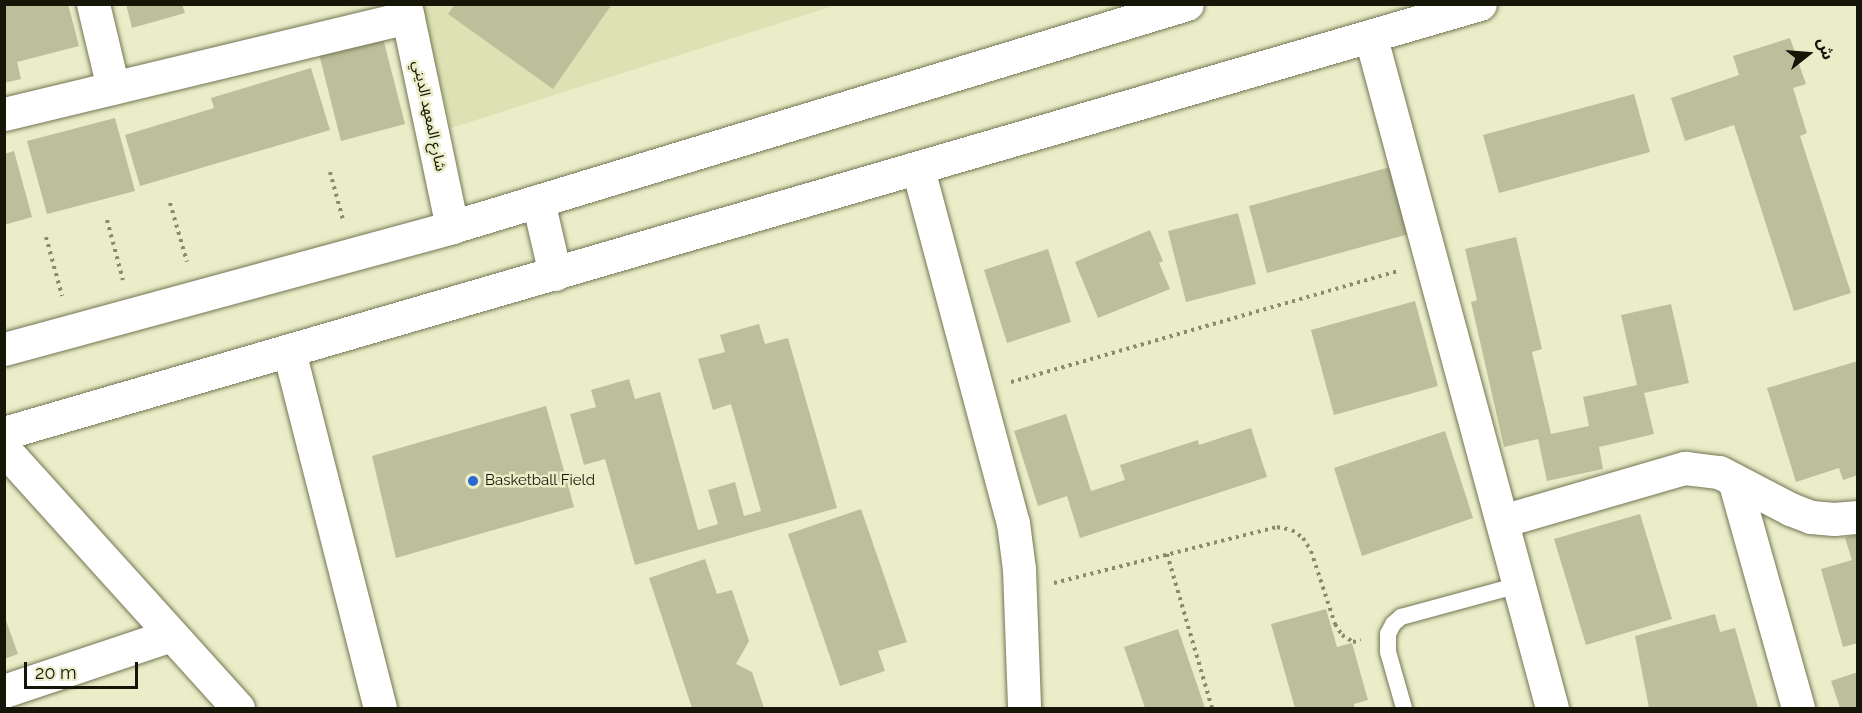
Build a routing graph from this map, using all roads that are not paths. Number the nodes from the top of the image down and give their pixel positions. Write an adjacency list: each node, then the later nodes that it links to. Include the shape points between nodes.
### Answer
1 (93, 4): 6 (street)
2 (1187, 4): 9 (street)
3 (1480, 4): 5 (street)
4 (406, 11): 6 (street); 10 (street, شارع المعهد الديني)
5 (1371, 38): 8 (street); 18 (street)
6 (113, 88): 7 (street)
7 (4, 114)
8 (918, 169): 11 (street); 24 (street, via 1013,523)
9 (538, 201): 10 (street); 11 (street)
10 (452, 227): 12 (street)
11 (555, 274): 13 (street)
12 (4, 349)
13 (289, 351): 14 (street); 23 (street)
14 (4, 433)
15 (4, 449): 20 (street)
16 (1734, 480): 17 (street, via 1811,517); 18 (street, via 1719,472 1685,468); 27 (street)
17 (1857, 517)
18 (1502, 520): 19 (street)
19 (1519, 585): 25 (lane, via 1401,617 1393,624 1388,634 1388,652); 26 (street)
20 (171, 635): 21 (street); 22 (street)
21 (4, 691)
22 (238, 708)
23 (380, 708)
24 (1024, 708)
25 (1404, 708)
26 (1552, 708)
27 (1798, 708)

